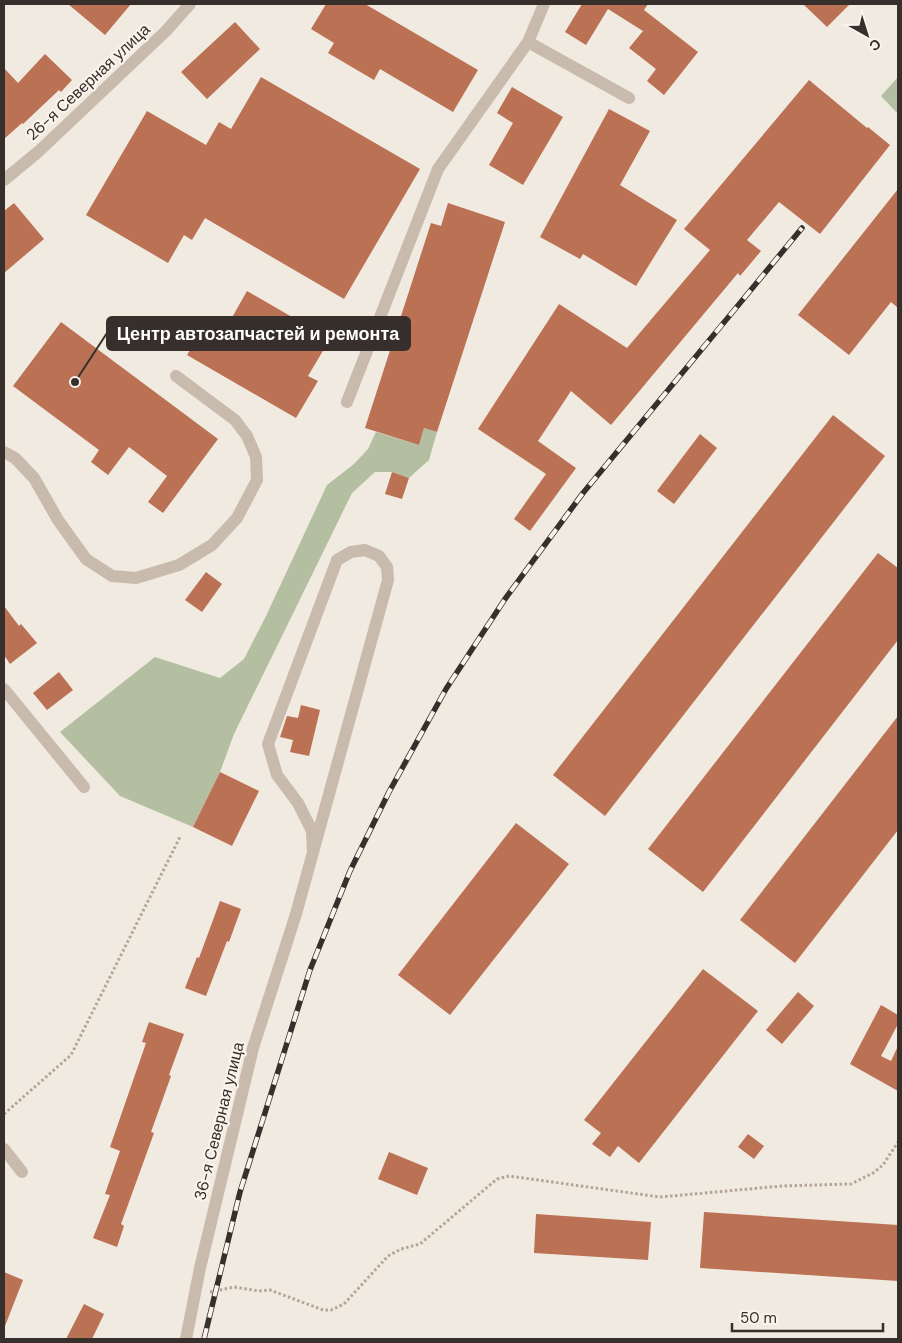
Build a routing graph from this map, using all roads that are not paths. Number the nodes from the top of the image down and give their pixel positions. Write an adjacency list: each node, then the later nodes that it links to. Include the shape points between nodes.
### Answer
1 (190, 4): 5 (street, 26-я Северная улица, via 166,31)
2 (544, 4): 3 (street)
3 (528, 42): 4 (street); 7 (street, via 438,169)
4 (629, 98)
5 (4, 180)
6 (176, 376): 8 (street, via 235,420 247,436 256,457 257,480 237,518 212,545 179,565 136,578 112,576 86,558 58,520 34,478 16,458)
7 (347, 402)
8 (4, 452)
9 (4, 689): 10 (street)
10 (84, 787)
11 (313, 853): 11 (street, 36-я Северная улица, via 312,831 277,775 268,744 337,560 351,552 365,550 379,556 387,567 388,580); 14 (street, 36-я Северная улица, via 252,1048)
12 (4, 1149): 13 (street)
13 (22, 1172)
14 (186, 1339)

